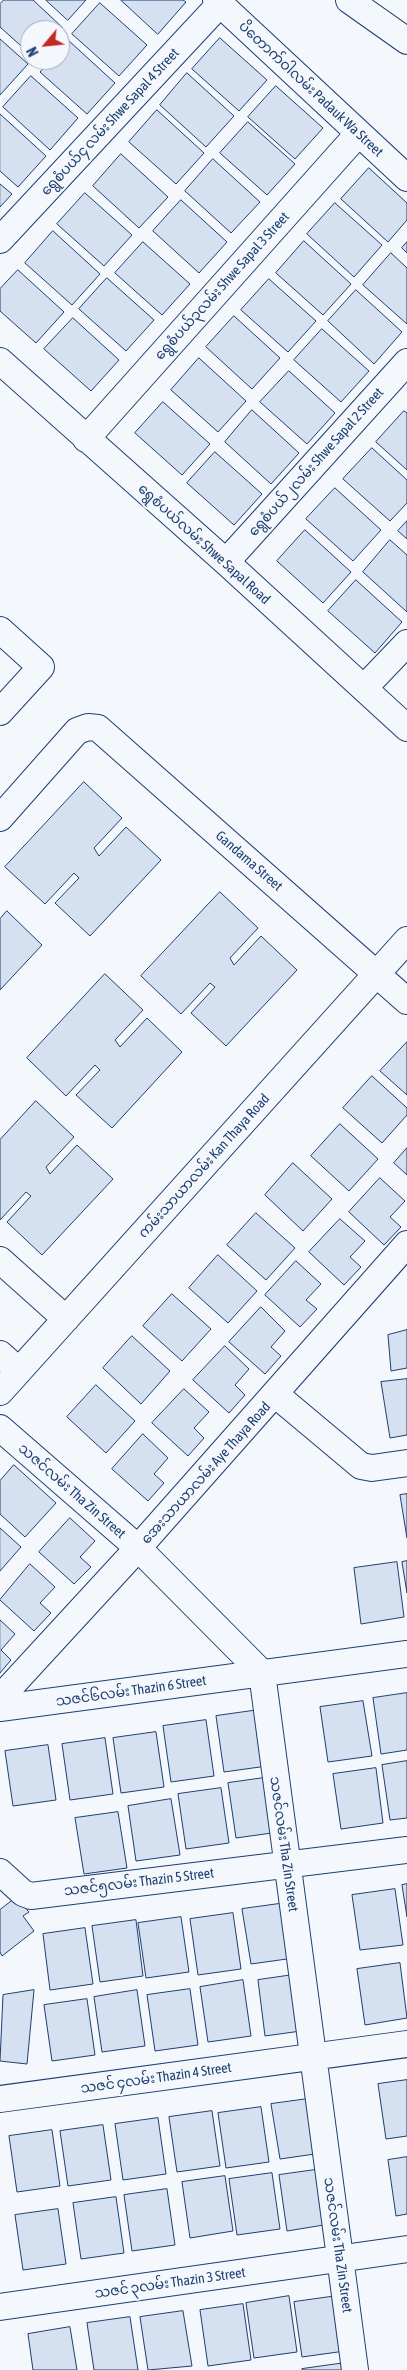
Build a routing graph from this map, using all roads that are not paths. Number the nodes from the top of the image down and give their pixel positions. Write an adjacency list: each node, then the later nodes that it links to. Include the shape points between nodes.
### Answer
1 (349, 0): 3 (street)
2 (218, 2): 4 (street, ပိတောက်ဝါလမ်း Padauk Wa Street); 6 (street, ရွေစံပယ်၄ လမ်း Shwe Sapal 4 Street)
3 (407, 41)
4 (358, 134): 5 (street, ပိတောက်ဝါလမ်း Padauk Wa Street); 9 (street, ရွေစံပယ်၃လမ်း Shwe Sapal 3 Street)
5 (407, 178)
6 (0, 240)
7 (0, 361): 9 (street, ရွေစံပယ်လမ်း Shwe Sapal Road)
8 (407, 362): 10 (street, ရွေစံပယ်၂လမ်း Shwe Sapal 2 Street)
9 (86, 439): 10 (street, ရွေစံပယ်လမ်း Shwe Sapal Road)
10 (226, 562): 13 (street, ရွေစံပယ်လမ်း Shwe Sapal Road)
11 (0, 630): 14 (street, via 41,668)
12 (407, 643): 13 (street)
13 (364, 688): 15 (street, ရွေစံပယ်လမ်း Shwe Sapal Road)
14 (0, 712)
15 (407, 728)
16 (0, 818): 18 (street, Gandama Street, via 77,731 88,726 98,728)
17 (407, 940): 18 (street, ကမ်းသာယာလမ်း Kan Thaya Road)
18 (376, 974): 19 (street, Gandama Street); 23 (street, ကမ်းသာယာလမ်း Kan Thaya Road)
19 (407, 1001)
20 (407, 1244): 22 (street, အေးသာယာလမ်း Aye Thaya Road)
21 (0, 1260): 23 (street)
22 (398, 1264): 27 (street, အေးသာယာလမ်း Aye Thaya Road)
23 (66, 1318): 25 (street, ကမ်းသာယာလမ်း Kan Thaya Road)
24 (0, 1354): 25 (street)
25 (19, 1371): 26 (street, ကမ်းသာယာလမ်း Kan Thaya Road)
26 (0, 1392)
27 (276, 1394): 29 (street, via 361,1466 372,1468); 30 (street, အေးသာယာလမ်း Aye Thaya Road)
28 (0, 1428): 30 (street, သဇင်လမ်း Tha Zin Street)
29 (407, 1463)
30 (138, 1548): 32 (street, သဇင်လမ်း Tha Zin Street); 33 (street, အေးသာယာလမ်း Aye Thaya Road)
31 (407, 1654): 32 (street, သဇင်၆လမ်း Thazin 6 Street)
32 (262, 1674): 34 (street, သဇင်၆လမ်း Thazin 6 Street); 36 (street, သဇင်လမ်း Tha Zin Street)
33 (0, 1698)
34 (0, 1708)
35 (407, 1850): 36 (street, သဇင်၅လမ်း Thazin 5 Street)
36 (287, 1864): 37 (street, သဇင်၅လမ်း Thazin 5 Street, via 31,1896); 39 (street, သဇင်လမ်း Tha Zin Street)
37 (0, 1872)
38 (407, 2044): 39 (street, သဇင် ၄လမ်း Thazin 4 Street)
39 (313, 2056): 40 (street, သဇင် ၄လမ်း Thazin 4 Street); 42 (street, သဇင်လမ်း Tha Zin Street)
40 (0, 2099)
41 (407, 2249): 42 (street, သဇင် ၃လမ်း Thazin 3 Street)
42 (340, 2258): 43 (street, သဇင် ၃လမ်း Thazin 3 Street); 44 (street, သဇင်လမ်း Tha Zin Street)
43 (0, 2307)
44 (354, 2370)

